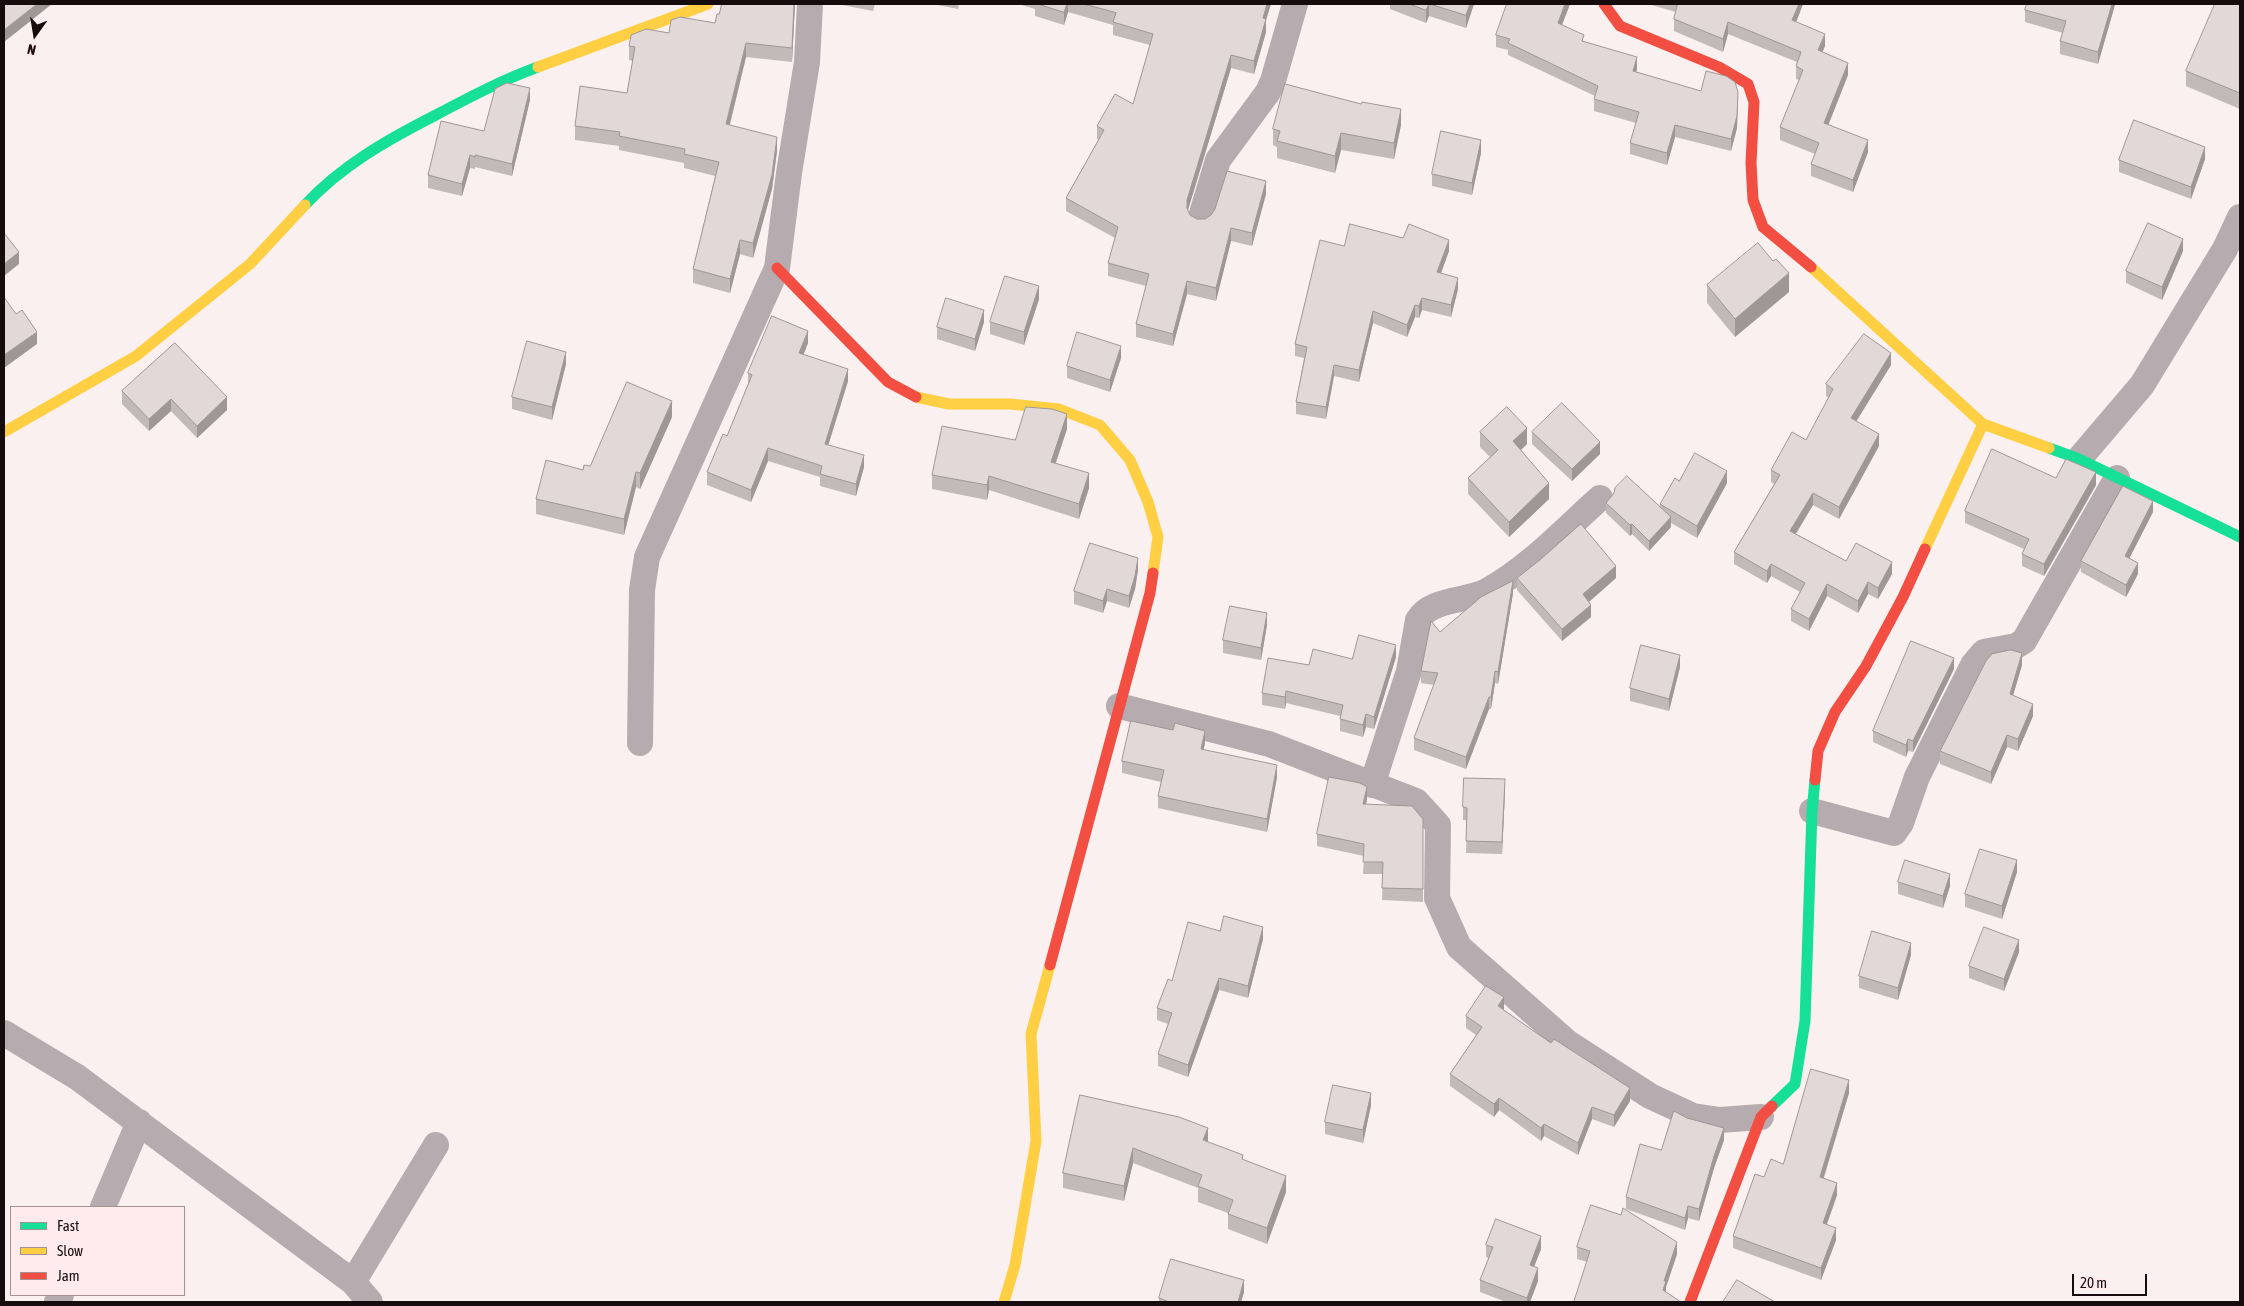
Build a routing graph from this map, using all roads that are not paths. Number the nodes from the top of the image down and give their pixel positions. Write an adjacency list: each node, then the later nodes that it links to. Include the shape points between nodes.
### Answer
1 (708, 4): 9 (street, via 500,81 382,143 325,183 250,264 136,356)
2 (810, 4): 7 (street, via 807,62)
3 (1295, 4): 5 (street, via 1273,81 1218,160)
4 (1604, 4): 8 (street, via 1620,26 1719,67 1748,84 1754,102 1753,200 1763,227 1835,287)
5 (1201, 217)
6 (2240, 217): 10 (street, via 2225,249 2142,385)
7 (777, 268): 14 (street, via 888,382 912,396 949,404 1010,404 1060,409 1100,425 1130,460 1148,502 1158,537 1150,594); 15 (street, via 648,557 642,590)
8 (1983, 424): 10 (street); 17 (street, via 1895,612 1866,666 1835,712 1818,751)
9 (4, 432)
10 (2079, 459): 11 (street)
11 (2118, 478): 13 (street); 17 (street, via 2024,641 2016,646 1984,652 1973,665 1917,777 1901,823 1894,833)
12 (1600, 498): 16 (street, via 1534,557 1494,586 1421,615 1409,671)
13 (2240, 537)
14 (1119, 706): 16 (street, via 1269,744); 25 (street, via 1031,1034 1036,1141 1015,1265)
15 (640, 743)
16 (1372, 785): 19 (street, via 1416,801 1438,825 1437,898 1459,947 1568,1043 1650,1096 1693,1116 1720,1120)
17 (1812, 811): 19 (street, via 1805,1021 1795,1084)
18 (4, 1033): 20 (street, via 77,1077)
19 (1761, 1117): 26 (street)
20 (139, 1122): 22 (street); 23 (street)
21 (436, 1145): 23 (street)
22 (102, 1206)
23 (353, 1282): 24 (street)
24 (370, 1302)
25 (1004, 1302)
26 (1690, 1302)

